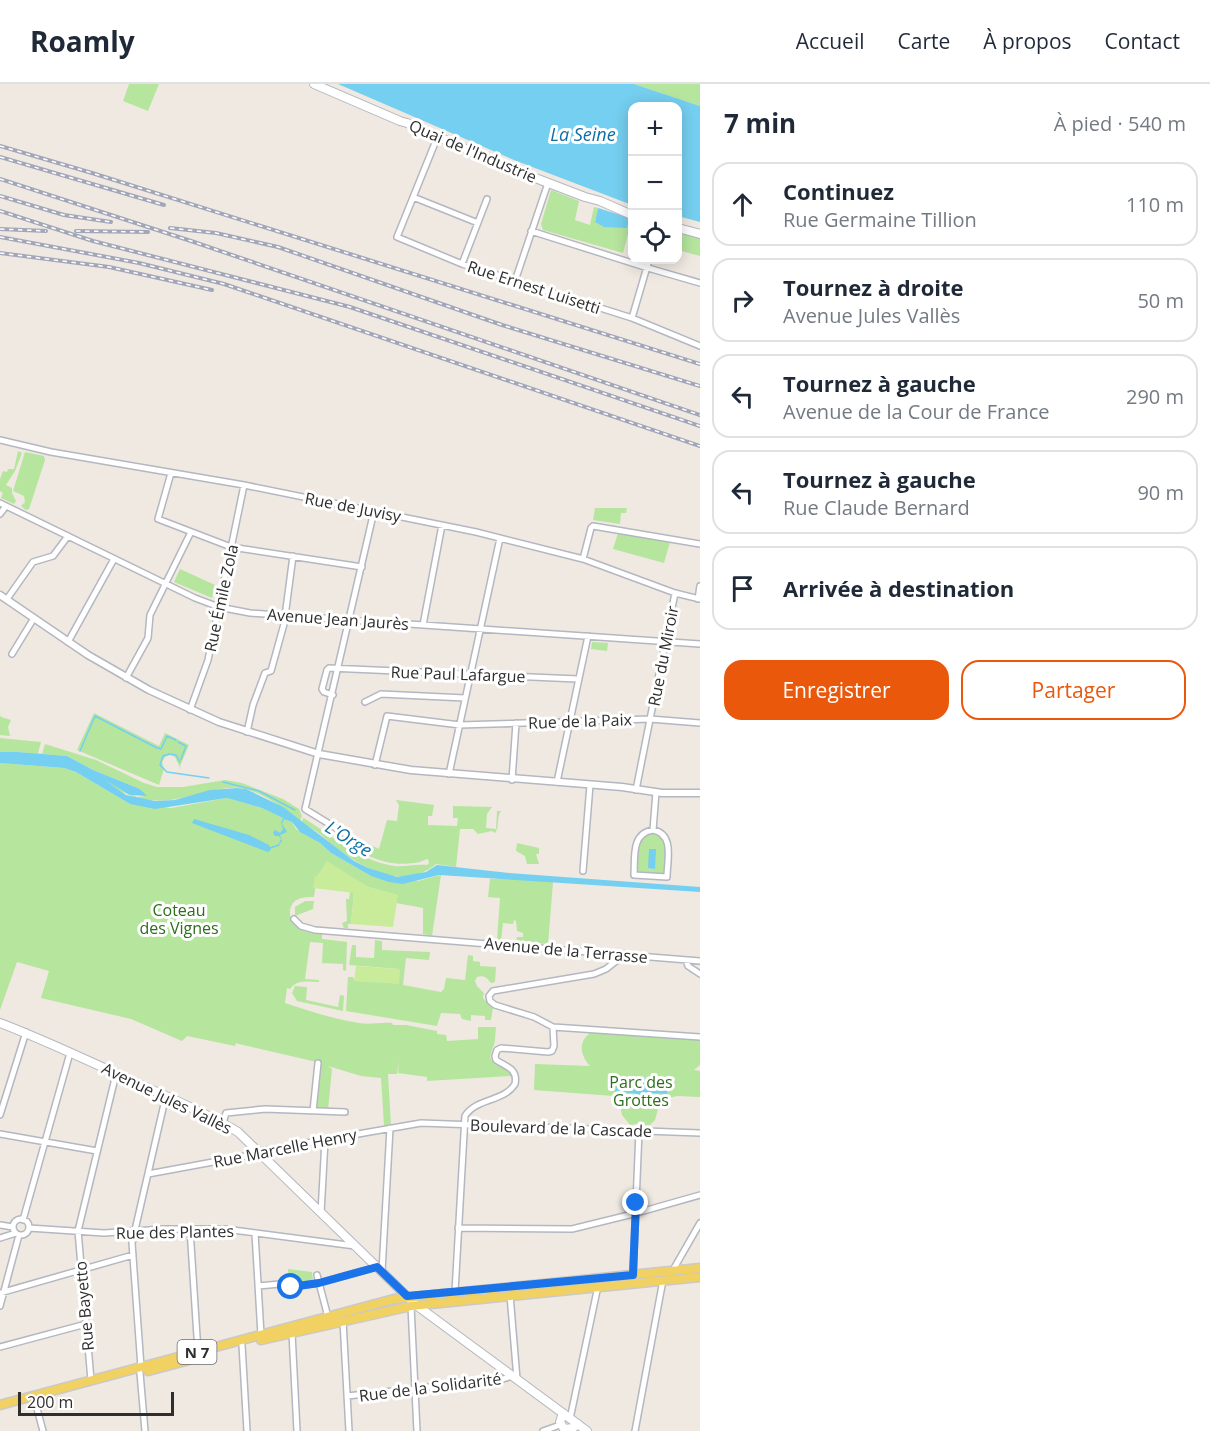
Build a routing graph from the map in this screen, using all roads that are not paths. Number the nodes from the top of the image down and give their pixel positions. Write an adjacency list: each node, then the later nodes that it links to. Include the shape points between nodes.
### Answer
1 (314, 84): 2 (main road, Quai de l'Industrie)
2 (437, 138): 3 (main road, Quai de l'Industrie); 4 (street)
3 (548, 183): 6 (main road, Quai de l'Industrie); 9 (street)
4 (413, 197): 7 (street); 11 (street, Rue Ernest Luisetti, via 397,237)
5 (487, 199): 7 (street)
6 (628, 213)
7 (477, 224): 11 (street)
8 (682, 229): 10 (main road)
9 (531, 231): 13 (street); 14 (street)
10 (699, 234)
11 (462, 264): 14 (street, Rue Ernest Luisetti)
12 (648, 264): 13 (street)
13 (648, 268): 15 (street); 16 (street)
14 (515, 281): 16 (street, Rue Ernest Luisetti)
15 (700, 283)
16 (632, 318): 17 (street, Rue Ernest Luisetti)
17 (700, 346)
18 (0, 440): 19 (street, Rue de Juvisy)
19 (171, 473): 20 (street, Rue de Juvisy); 25 (street, via 157,518)
20 (244, 485): 22 (street, Rue de Juvisy); 29 (street, Rue Émile Zola)
21 (3, 505): 23 (street); 26 (street, Avenue Jean Jaurès)
22 (374, 512): 24 (street, Rue de Juvisy); 33 (street)
23 (0, 514)
24 (442, 525): 27 (street, Rue de Juvisy); 44 (street)
25 (191, 532): 29 (street); 34 (street)
26 (68, 536): 31 (street, Avenue Jean Jaurès); 38 (street, via 53,556 33,562)
27 (500, 538): 32 (street, Rue de Juvisy); 45 (street)
28 (700, 544): 32 (street, via 593,526)
29 (231, 547): 30 (street); 40 (street, Rue Émile Zola)
30 (293, 556): 33 (street); 41 (street)
31 (114, 559): 34 (street, Avenue Jean Jaurès); 48 (street)
32 (583, 559): 36 (street, Rue de Juvisy)
33 (362, 567): 43 (street)
34 (165, 584): 40 (street, Avenue Jean Jaurès); 53 (street, via 150,615 148,638)
35 (700, 586): 39 (street)
36 (675, 593): 39 (street, Rue de Juvisy); 47 (street, Rue du Miroir)
37 (0, 595): 38 (street)
38 (7, 599): 42 (street)
39 (699, 599)
40 (219, 606): 41 (street, Avenue Jean Jaurès); 58 (street, Rue Émile Zola, via 208,660)
41 (285, 615): 43 (street, Avenue Jean Jaurès); 64 (street, via 271,671 265,673)
42 (34, 618): 48 (street); 50 (street)
43 (350, 620): 44 (street, Avenue Jean Jaurès); 51 (street)
44 (423, 624): 45 (street, Avenue Jean Jaurès)
45 (480, 629): 46 (street, Avenue Jean Jaurès); 52 (street)
46 (588, 636): 47 (street, Avenue Jean Jaurès); 54 (street)
47 (665, 641): 49 (street, Avenue Jean Jaurès); 59 (street, Rue du Miroir)
48 (68, 642): 53 (street)
49 (700, 644)
50 (12, 654)
51 (339, 669): 52 (street, Rue Paul Lafargue); 55 (street); 55 (street, via 327,670 322,689)
52 (470, 675): 54 (street, Rue Paul Lafargue); 56 (street)
53 (126, 678): 58 (street)
54 (578, 679): 60 (street)
55 (333, 695): 65 (street)
56 (465, 698): 57 (street, via 381,694); 63 (street)
57 (365, 702)
58 (190, 710): 64 (street)
59 (650, 719): 60 (street, Rue de la Paix); 62 (street, Rue de la Paix); 71 (street, Rue du Miroir)
60 (569, 722): 61 (street, Rue de la Paix); 69 (street)
61 (516, 723): 63 (street, Rue de la Paix); 68 (street)
62 (700, 723)
63 (460, 725): 66 (street, Rue de la Paix, via 387,716); 67 (street)
64 (246, 732): 65 (street)
65 (319, 754): 66 (street); 75 (street, via 305,809)
66 (375, 765): 67 (street)
67 (449, 774): 68 (street)
68 (512, 780): 69 (street)
69 (556, 782): 70 (street)
70 (590, 785): 71 (street); 76 (street)
71 (636, 790): 72 (street)
72 (656, 792): 73 (street); 74 (street)
73 (700, 793)
74 (654, 830): 74 (street, via 645,832 637,842 634,875 667,877 668,843 660,831)
75 (344, 833)
76 (583, 871)
77 (294, 919): 78 (street, Avenue de la Terrasse, via 315,930)
78 (625, 954): 79 (street, Avenue de la Terrasse); 83 (street, via 594,974 493,991 489,996 495,1005)
79 (686, 960): 80 (street, Avenue de la Terrasse); 81 (street)
80 (700, 961)
81 (700, 974)
82 (0, 1023): 84 (main road, Avenue Jules Vallès)
83 (553, 1027): 85 (street); 95 (street, via 554,1046 550,1052 497,1050 496,1060 514,1072 515,1084 509,1091 473,1107 465,1116)
84 (26, 1032): 86 (main road, Avenue Jules Vallès); 92 (street)
85 (700, 1036)
86 (70, 1053): 88 (main road, Avenue Jules Vallès); 101 (street)
87 (318, 1063): 90 (street)
88 (116, 1074): 89 (main road, Avenue Jules Vallès); 102 (street, Rue Bayetto)
89 (168, 1098): 93 (main road, Avenue Jules Vallès); 104 (street)
90 (313, 1111): 91 (street); 93 (street, via 265,1108 226,1113)
91 (345, 1112)
92 (0, 1115)
93 (223, 1123): 103 (main road, Avenue Jules Vallès)
94 (421, 1123): 95 (street, Boulevard de la Cascade); 96 (street, Rue Marcelle Henry)
95 (464, 1125): 97 (street, Boulevard de la Cascade); 112 (street)
96 (390, 1128): 100 (street, Rue Marcelle Henry); 122 (street)
97 (639, 1131): 98 (street, Boulevard de la Cascade); 107 (street)
98 (700, 1133)
99 (0, 1134): 101 (street)
100 (325, 1140): 103 (street, Rue Marcelle Henry); 106 (street)
101 (46, 1142): 102 (street); 108 (street)
102 (97, 1152): 114 (street, Rue Bayetto)
103 (260, 1153): 104 (street, Rue Marcelle Henry); 106 (main road, Avenue Jules Vallès)
104 (148, 1174): 115 (street)
105 (700, 1195): 107 (street)
106 (321, 1213): 119 (main road, Avenue Jules Vallès)
107 (636, 1213): 112 (street, via 572,1229); 126 (street)
108 (23, 1220): 111 (street); 116 (street, via 17,1221)
109 (700, 1223): 123 (street)
110 (0, 1225): 116 (street)
111 (29, 1228): 114 (street, Rue des Plantes); 116 (street, via 26,1234)
112 (458, 1228): 133 (street)
113 (190, 1229): 115 (street, Rue des Plantes); 117 (street, Rue des Plantes); 145 (street)
114 (78, 1231): 115 (street, Rue des Plantes); 124 (street, Rue Bayetto)
115 (135, 1231): 120 (street)
116 (16, 1232): 118 (street); 132 (street)
117 (255, 1233): 119 (street, Rue des Plantes); 130 (street)
118 (0, 1238)
119 (356, 1246): 122 (main road, Avenue Jules Vallès)
120 (133, 1255): 124 (street); 146 (street)
121 (700, 1268): 123 (main road)
122 (380, 1269): 129 (street); 135 (main road, Avenue Jules Vallès)
123 (673, 1270): 126 (main road)
124 (81, 1271): 132 (street); 139 (street, Rue Bayetto)
125 (317, 1275): 129 (street)
126 (633, 1275): 133 (main road)
127 (700, 1277): 128 (main road, N 7)
128 (663, 1280): 131 (main road, N 7); 165 (street)
129 (319, 1283): 130 (street); 137 (street)
130 (258, 1286): 142 (street)
131 (598, 1286): 134 (main road, N 7); 154 (street)
132 (2, 1292): 136 (street)
133 (455, 1292): 135 (main road)
134 (510, 1295): 135 (main road, N 7); 147 (street)
135 (412, 1301): 137 (main road, N 7); 138 (main road, N 7); 140 (main road); 147 (main road, Avenue Jules Vallès); 149 (street)
136 (0, 1306)
137 (328, 1317): 142 (main road, N 7)
138 (343, 1321): 140 (main road, N 7); 150 (street)
139 (86, 1324): 144 (street); 148 (street, Rue Bayetto)
140 (321, 1326): 141 (main road, N 7)
141 (292, 1333): 143 (main road, N 7); 160 (street)
142 (261, 1335): 145 (main road, N 7)
143 (242, 1345): 146 (main road, N 7); 159 (street)
144 (0, 1347)
145 (198, 1352): 146 (main road, N 7)
146 (140, 1370): 148 (main road, N 7); 151 (main road, N 7); 158 (street)
147 (515, 1378): 149 (street, Rue de la Solidarité); 154 (main road, Avenue Jules Vallès)
148 (91, 1380): 152 (main road, N 7)
149 (415, 1389): 150 (street, Rue de la Solidarité); 162 (street)
150 (347, 1396): 161 (street)
151 (35, 1401): 153 (main road, N 7); 157 (street)
152 (0, 1405)
153 (0, 1410)
154 (567, 1416): 155 (main road, Avenue Jules Vallès); 156 (main road, via 560,1420)
155 (578, 1424): 156 (main road); 164 (main road, Avenue Jules Vallès)
156 (562, 1428): 163 (street)
157 (43, 1431)
158 (145, 1431)
159 (247, 1431)
160 (297, 1431)
161 (349, 1431)
162 (417, 1431)
163 (543, 1431)
164 (587, 1431)
165 (635, 1431)

